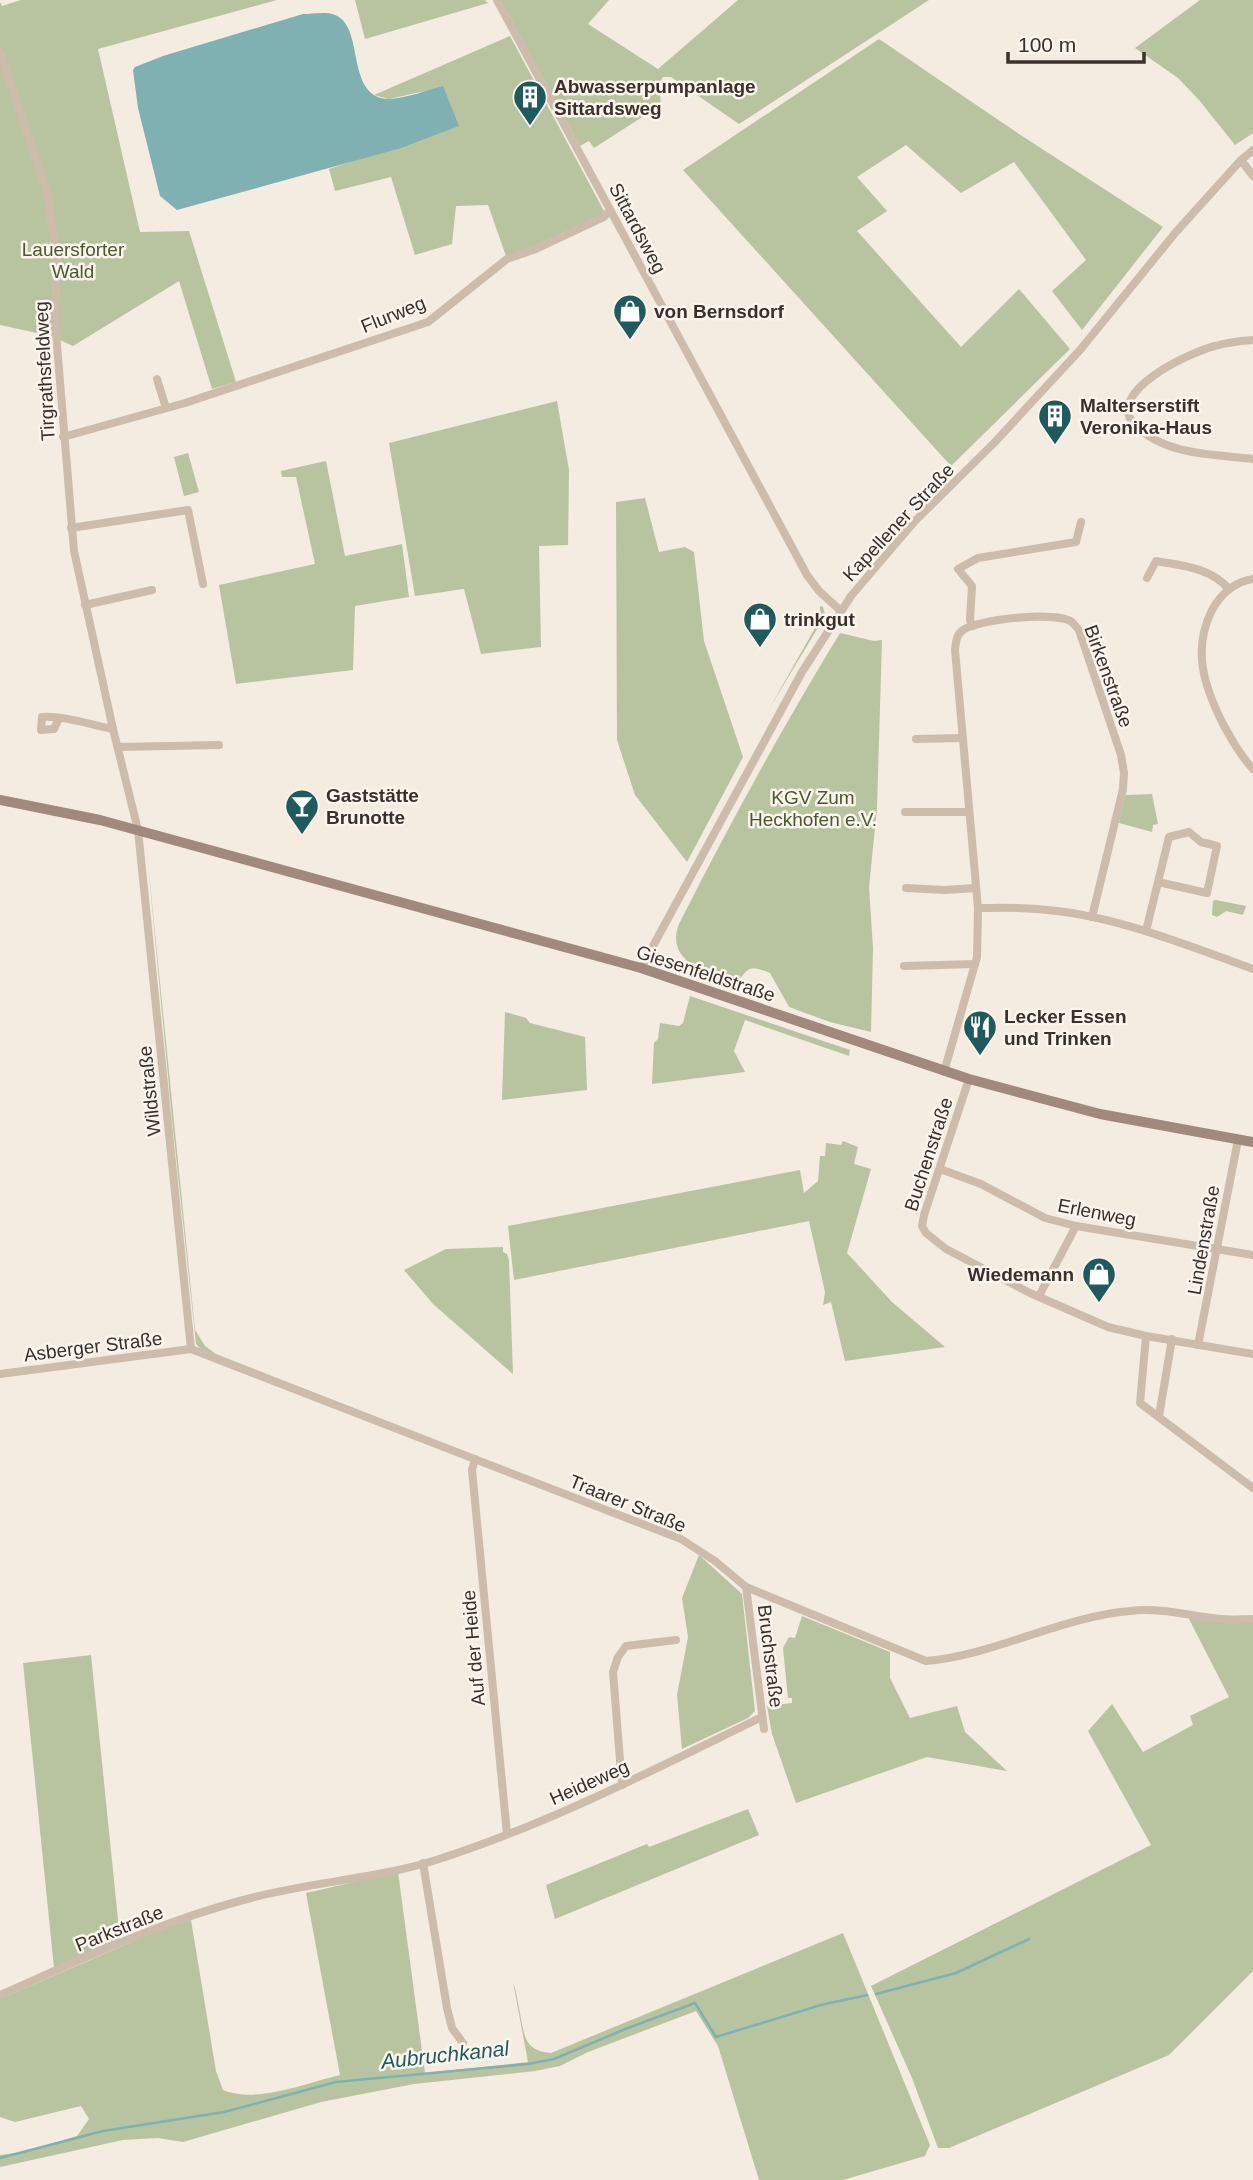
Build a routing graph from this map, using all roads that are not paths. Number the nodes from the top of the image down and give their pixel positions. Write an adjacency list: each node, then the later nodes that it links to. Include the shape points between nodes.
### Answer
1 (497, 0): 6 (street, Sittardsweg)
2 (0, 52): 10 (street, Tirgrathsfeldweg, via 47,191 57,263 55,321)
3 (1253, 150): 4 (street, Kapellener Straße)
4 (1241, 160): 5 (street); 20 (street, Kapellener Straße, via 1080,350 915,521)
5 (1253, 176)
6 (610, 210): 9 (street, Flurweg, via 604,217 507,259 428,322); 20 (street, Sittardsweg, via 807,575)
7 (1253, 340): 11 (street, via 1216,345 1170,365 1131,395 1128,413 1142,430 1178,449)
8 (157, 379): 9 (street)
9 (166, 408): 10 (street, Flurweg)
10 (62, 437): 13 (street, Tirgrathsfeldweg)
11 (1253, 459)
12 (1081, 522): 21 (street, via 1076,542 978,558 958,569 972,586)
13 (71, 528): 16 (street, via 188,510); 19 (street, Tirgrathsfeldweg)
14 (1147, 578): 17 (street, via 1156,561 1199,569 1218,577)
15 (1253, 579): 17 (street)
16 (203, 584)
17 (1228, 589): 28 (street, via 1206,622 1201,666 1219,715)
18 (152, 590): 19 (street)
19 (85, 605): 23 (street, Tirgrathsfeldweg)
20 (841, 611): 41 (street, Kapellener Straße, via 802,672)
21 (973, 626): 24 (street, via 957,638 955,650); 37 (street, Birkenstraße, via 1043,617 1072,622 1079,630 1124,773)
22 (59, 718): 23 (street)
23 (113, 729): 27 (street, Tirgrathsfeldweg)
24 (962, 738): 25 (street); 31 (street)
25 (916, 739)
26 (219, 745): 27 (street)
27 (118, 747): 32 (street, Tirgrathsfeldweg)
28 (1253, 769)
29 (0, 800): 32 (main road, Giesenfeldstraße)
30 (905, 812): 31 (street)
31 (969, 812): 35 (street)
32 (143, 831): 41 (main road, Giesenfeldstraße); 55 (street, Wildstraße)
33 (1158, 882): 33 (street, via 1207,893 1217,846 1200,842 1189,832 1168,837); 38 (street)
34 (906, 888): 35 (street)
35 (976, 888): 36 (street)
36 (978, 908): 37 (street, via 1037,909); 39 (street)
37 (1092, 917): 38 (street)
38 (1146, 932): 42 (street)
39 (975, 964): 40 (street); 43 (street)
40 (904, 966)
41 (640, 968): 43 (main road, Giesenfeldstraße)
42 (1253, 969)
43 (944, 1072): 44 (main road, Giesenfeldstraße)
44 (969, 1079): 45 (main road, Giesenfeldstraße, via 1100,1114); 47 (street, Buchenstraße)
45 (1238, 1140): 46 (main road, Giesenfeldstraße); 49 (street, Lindenstraße)
46 (1253, 1142)
47 (940, 1169): 48 (street, Erlenweg, via 981,1184 1045,1218); 51 (street, Buchenstraße, via 924,1215 926,1234 946,1249)
48 (1076, 1226): 49 (street, Erlenweg); 51 (street)
49 (1216, 1249): 50 (street, Erlenweg); 54 (street, Lindenstraße)
50 (1253, 1255)
51 (1039, 1296): 52 (street, Buchenstraße, via 1108,1327)
52 (1146, 1336): 53 (street, Buchenstraße); 58 (street, via 1140,1404)
53 (1171, 1339): 54 (street, Buchenstraße); 58 (street)
54 (1198, 1345): 56 (street, Buchenstraße)
55 (191, 1349): 57 (street, Asberger Straße); 59 (street, Traarer Straße)
56 (1253, 1354)
57 (0, 1374)
58 (1159, 1416): 60 (street)
59 (475, 1459): 61 (street, Traarer Straße, via 681,1539); 67 (street, Auf der Heide, via 472,1470)
60 (1253, 1488)
61 (746, 1587): 62 (street, Traarer Straße, via 926,1661 1131,1610); 64 (street, Bruchstraße)
62 (1253, 1619)
63 (676, 1640): 66 (street, via 626,1646 618,1657 613,1672)
64 (762, 1717): 65 (street, Bruchstraße); 66 (street, Heideweg)
65 (764, 1729)
66 (622, 1785): 67 (street, Heideweg)
67 (506, 1834): 68 (street, Heideweg)
68 (423, 1863): 69 (street, Heideweg); 71 (street, via 447,2008 452,2028)
69 (252, 1897): 70 (street, Parkstraße, via 157,1928)
70 (0, 1995)
71 (463, 2043)

